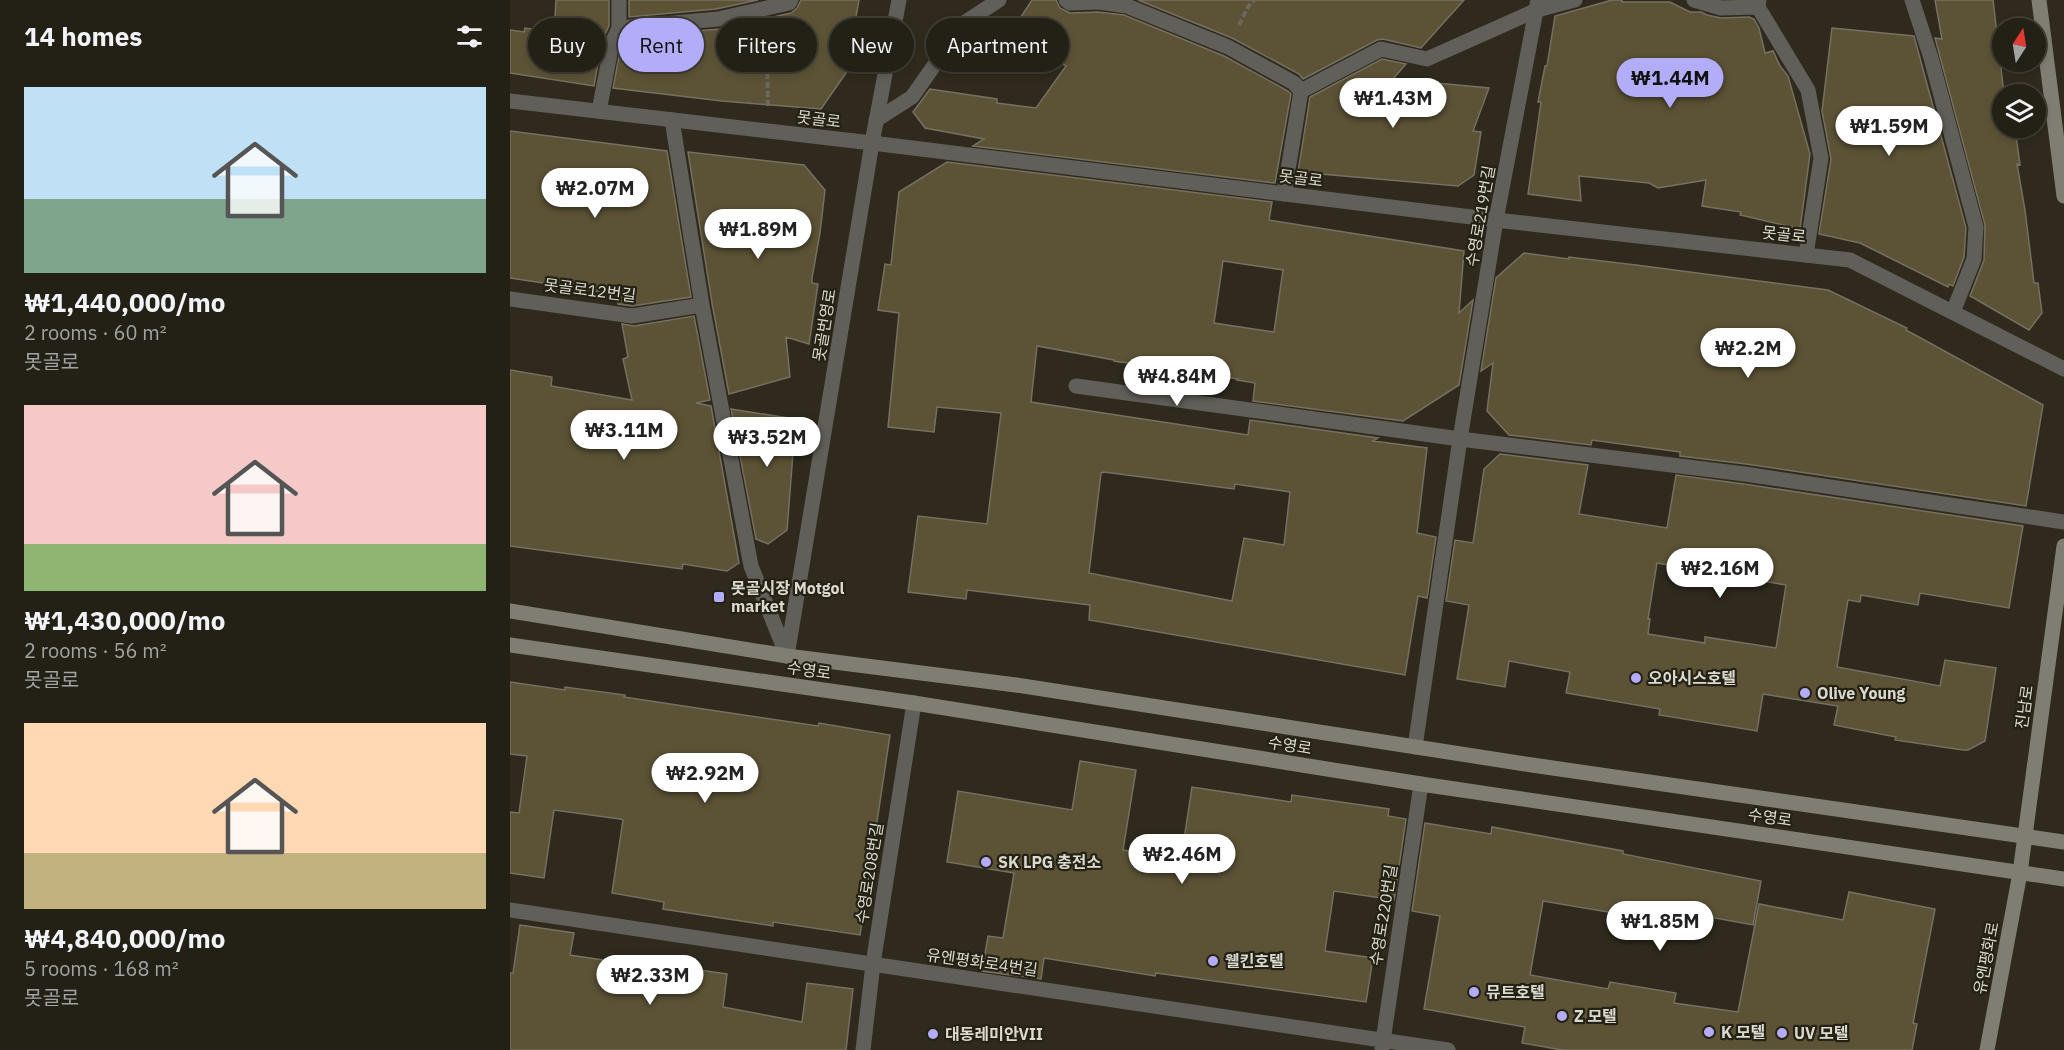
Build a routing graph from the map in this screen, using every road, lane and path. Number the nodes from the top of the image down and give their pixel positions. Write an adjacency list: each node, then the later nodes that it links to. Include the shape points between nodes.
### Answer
1 (619, 0): 12 (street)
2 (899, 0): 19 (street, 못골번영로)
3 (999, 0): 19 (street, via 964,23 912,97)
4 (1066, 0): 15 (street, via 1127,6 1228,47 1294,83)
5 (1575, 0): 11 (street)
6 (1694, 0): 10 (street, via 1721,8)
7 (1912, 0): 28 (street, via 1976,227 1974,259)
8 (2038, 0): 23 (main road)
9 (790, 2): 13 (street); 20 (path, via 789,28 767,56)
10 (1758, 4): 25 (street, via 1808,90 1821,158)
11 (1538, 5): 15 (street, via 1427,59 1381,49); 24 (street, 수영로219번길)
12 (619, 18)
13 (704, 20)
14 (618, 30): 17 (street)
15 (1301, 91): 22 (street)
16 (510, 101): 17 (street, 못골로)
17 (599, 111): 18 (street, 못골로)
18 (672, 120): 20 (street, 못골로); 27 (street, 수영로)
19 (876, 120): 21 (street, 못골번영로)
20 (768, 131): 21 (street, 못골로)
21 (872, 143): 22 (street, 못골로); 36 (street, 못골번영로)
22 (1284, 194): 24 (street, 못골로)
23 (2064, 196)
24 (1496, 220): 25 (street, 못골로); 31 (street, 수영로219번길)
25 (1806, 255): 28 (street, 못골로, via 1850,260)
26 (510, 299): 27 (street, 못골로12번길, via 632,316)
27 (702, 305): 36 (street, 수영로, via 751,566)
28 (1953, 312): 29 (street, 못골로)
29 (2064, 369)
30 (1076, 386): 31 (street)
31 (1460, 439): 32 (street, via 1745,474); 38 (street, 수영로219번길)
32 (2064, 522)
33 (2064, 546): 40 (main road, 진남로)
34 (510, 611): 36 (main road, 수영로)
35 (510, 645): 37 (main road, 수영로)
36 (787, 656): 38 (main road, 수영로, via 1016,686)
37 (914, 703): 39 (main road, 수영로); 45 (street, 수영로208번길)
38 (1415, 747): 40 (main road, 수영로)
39 (1421, 784): 42 (main road, 수영로); 46 (street, 수영로220번길)
40 (2025, 836): 41 (main road, 수영로); 42 (main road, 진남로)
41 (2064, 842)
42 (2020, 873): 43 (main road, 수영로); 49 (main road, 유엔평화로)
43 (2064, 879)
44 (510, 910): 45 (street, 유엔평화로4번길)
45 (873, 964): 46 (street, 유엔평화로4번길); 47 (street, 수영로208번길)
46 (1382, 1045): 48 (street, 유엔평화로4번길)
47 (863, 1050)
48 (1448, 1050)
49 (1987, 1050)

